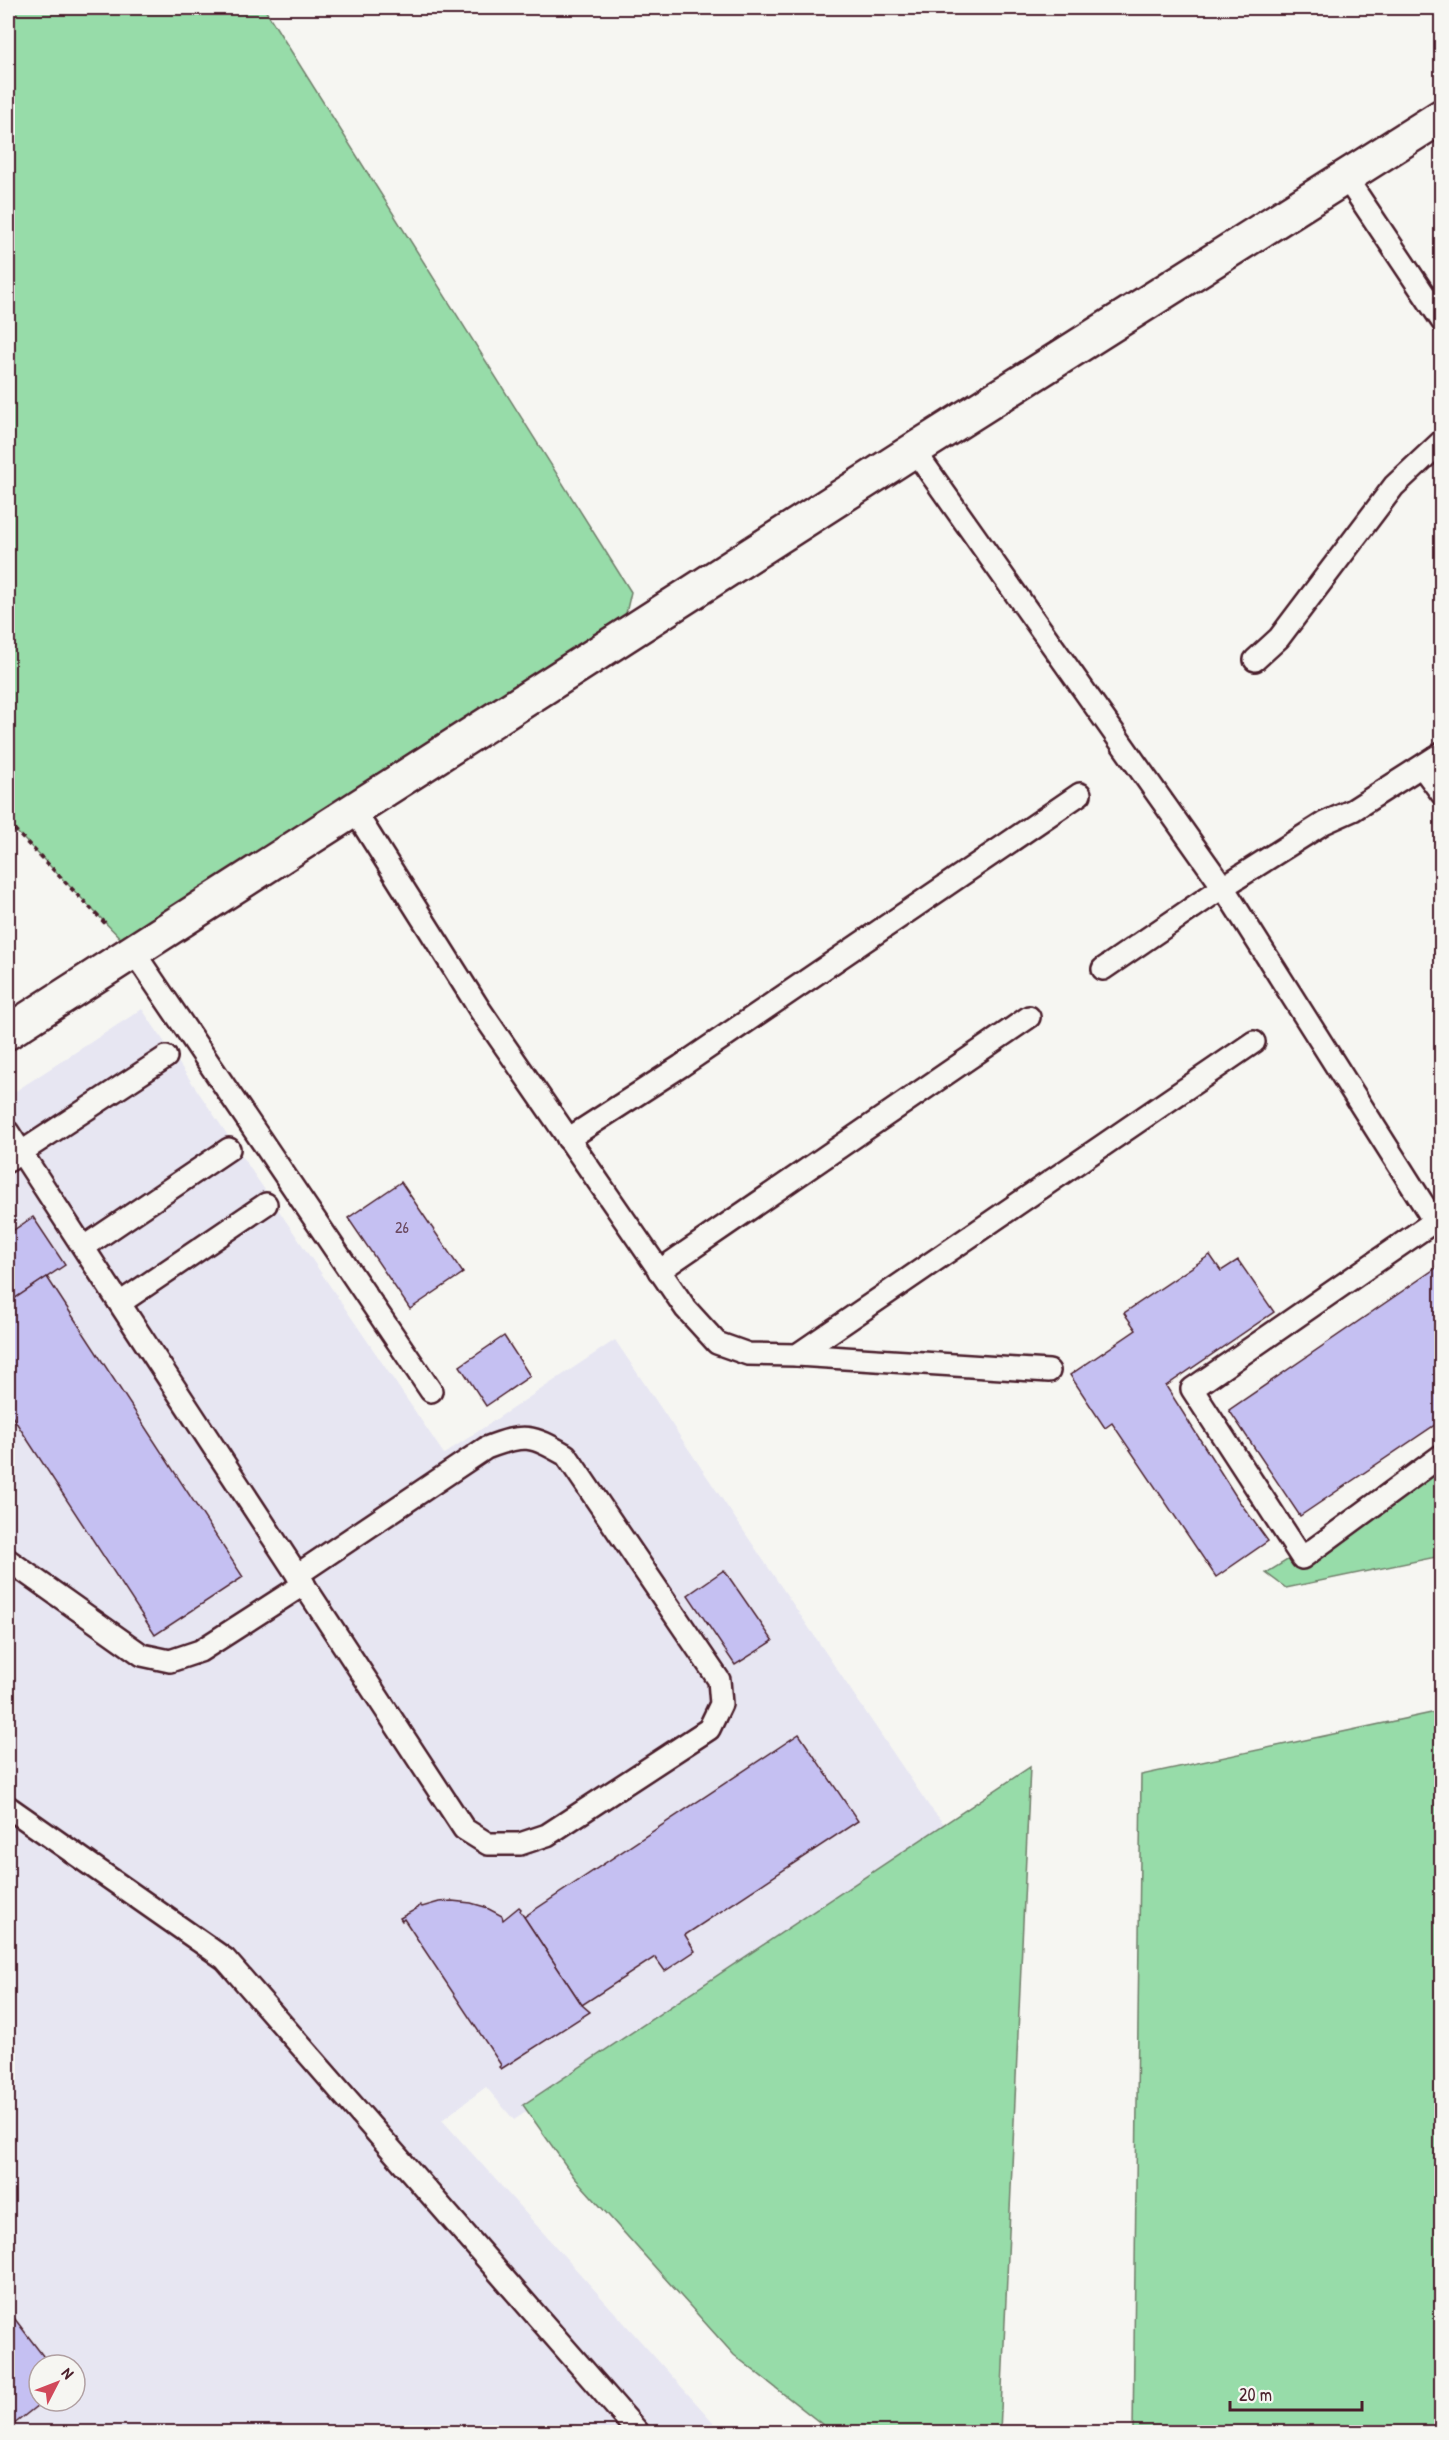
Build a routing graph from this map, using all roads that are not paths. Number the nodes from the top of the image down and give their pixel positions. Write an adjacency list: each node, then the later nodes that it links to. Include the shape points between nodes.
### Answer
1 (1442, 116): 2 (street)
2 (1345, 176): 3 (lane); 5 (street)
3 (1442, 321)
4 (1442, 441): 6 (lane, via 1394,486 1279,638)
5 (914, 450): 11 (street); 12 (lane)
6 (1255, 660)
7 (1442, 753): 8 (lane)
8 (1422, 767): 9 (lane); 12 (lane)
9 (1442, 794)
10 (1080, 795): 20 (lane)
11 (354, 810): 13 (street); 20 (lane, via 480,1010)
12 (1223, 887): 14 (lane); 24 (lane)
13 (133, 951): 16 (street); 30 (lane)
14 (1103, 969)
15 (1029, 1017): 26 (lane)
16 (8, 1032)
17 (1254, 1042): 28 (lane)
18 (166, 1057): 22 (lane)
19 (8, 1132): 22 (lane)
20 (568, 1139): 26 (lane)
21 (229, 1149): 25 (lane)
22 (14, 1157): 25 (lane)
23 (266, 1204): 27 (lane)
24 (1438, 1218): 31 (lane, via 1192,1389 1302,1558)
25 (84, 1247): 27 (lane)
26 (659, 1270): 28 (lane, via 686,1309 717,1343 748,1354)
27 (120, 1303): 33 (lane)
28 (796, 1355): 29 (lane)
29 (1049, 1371)
30 (431, 1391)
31 (1442, 1455)
32 (8, 1560): 33 (lane, via 142,1655 170,1661 200,1651)
33 (301, 1580): 33 (lane, via 486,1448 513,1437 539,1440 566,1455 573,1464 719,1680 722,1704 708,1729 547,1835 520,1844 488,1844 464,1829)
34 (8, 1807): 35 (lane, via 225,1959)
35 (638, 2433)

